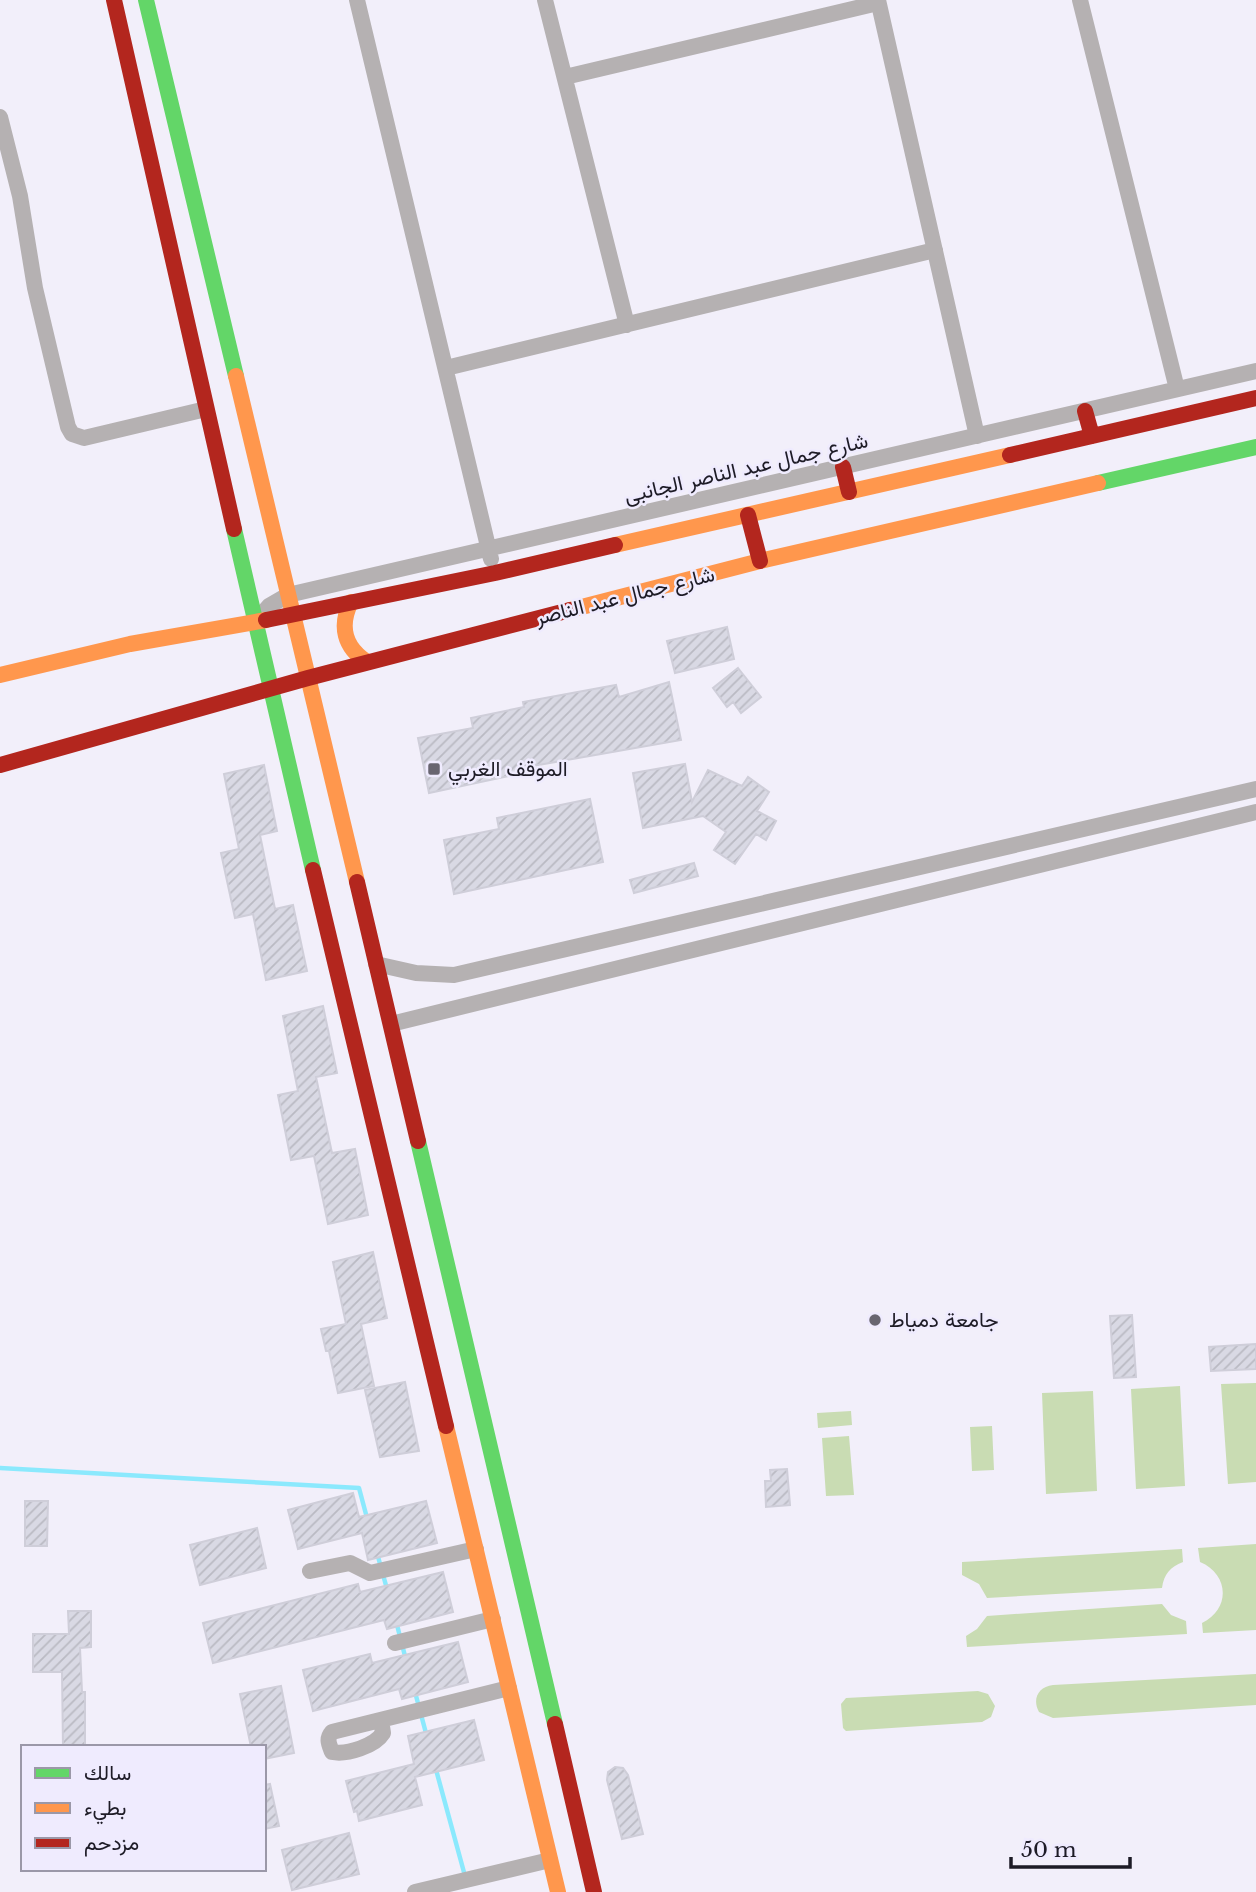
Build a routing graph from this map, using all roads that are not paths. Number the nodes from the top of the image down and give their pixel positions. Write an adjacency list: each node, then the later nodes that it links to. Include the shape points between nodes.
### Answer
1 (114, 0): 15 (main road)
2 (146, 0): 26 (main road)
3 (357, 0): 11 (street)
4 (545, 0): 7 (street)
5 (1080, 0): 13 (street)
6 (878, 1): 7 (street); 9 (street)
7 (565, 77): 10 (street)
8 (0, 117): 15 (street, via 20,196 35,288 72,434 83,438)
9 (935, 250): 10 (street); 17 (street)
10 (627, 324): 11 (street)
11 (446, 368): 23 (street)
12 (1256, 371): 13 (street, شارع جمال عبد الناصر الجانبى)
13 (1177, 389): 16 (street, شارع جمال عبد الناصر الجانبى)
14 (1256, 398): 18 (main road)
15 (206, 409): 29 (main road)
16 (1085, 411): 17 (street, شارع جمال عبد الناصر الجانبى); 18 (main road)
17 (977, 436): 20 (street, شارع جمال عبد الناصر الجانبى)
18 (1092, 436): 21 (main road)
19 (1256, 447): 24 (main road, شارع جمال عبد الناصر)
20 (843, 467): 21 (main road); 23 (street, شارع جمال عبد الناصر الجانبى)
21 (849, 492): 22 (main road)
22 (748, 515): 24 (main road); 25 (main road)
23 (489, 548): 25 (street); 26 (street, شارع جمال عبد الناصر الجانبى)
24 (760, 561): 30 (main road, شارع جمال عبد الناصر)
25 (495, 573): 27 (main road)
26 (288, 595): 28 (main road); 29 (street, شارع جمال عبد الناصر الجانبى, via 269,606)
27 (351, 602): 28 (main road); 30 (main road, via 342,624 345,640)
28 (293, 614): 29 (main road); 32 (main road)
29 (255, 622): 31 (main road, via 130,644); 33 (main road)
30 (367, 662): 32 (main road, شارع جمال عبد الناصر)
31 (0, 675)
32 (308, 678): 33 (main road, شارع جمال عبد الناصر); 37 (main road)
33 (270, 688): 34 (main road, شارع جمال عبد الناصر); 39 (main road)
34 (0, 765)
35 (1256, 789): 37 (street, via 454,975)
36 (1256, 812): 38 (street)
37 (376, 964): 38 (main road)
38 (391, 1024): 48 (main road)
39 (476, 1549): 40 (street, via 370,1573 350,1563); 41 (main road)
40 (310, 1571)
41 (493, 1619): 42 (street); 43 (main road)
42 (395, 1643)
43 (509, 1688): 44 (street); 45 (main road)
44 (381, 1720)
45 (550, 1860): 46 (street); 47 (main road)
46 (415, 1892)
47 (558, 1892)
48 (594, 1892)

